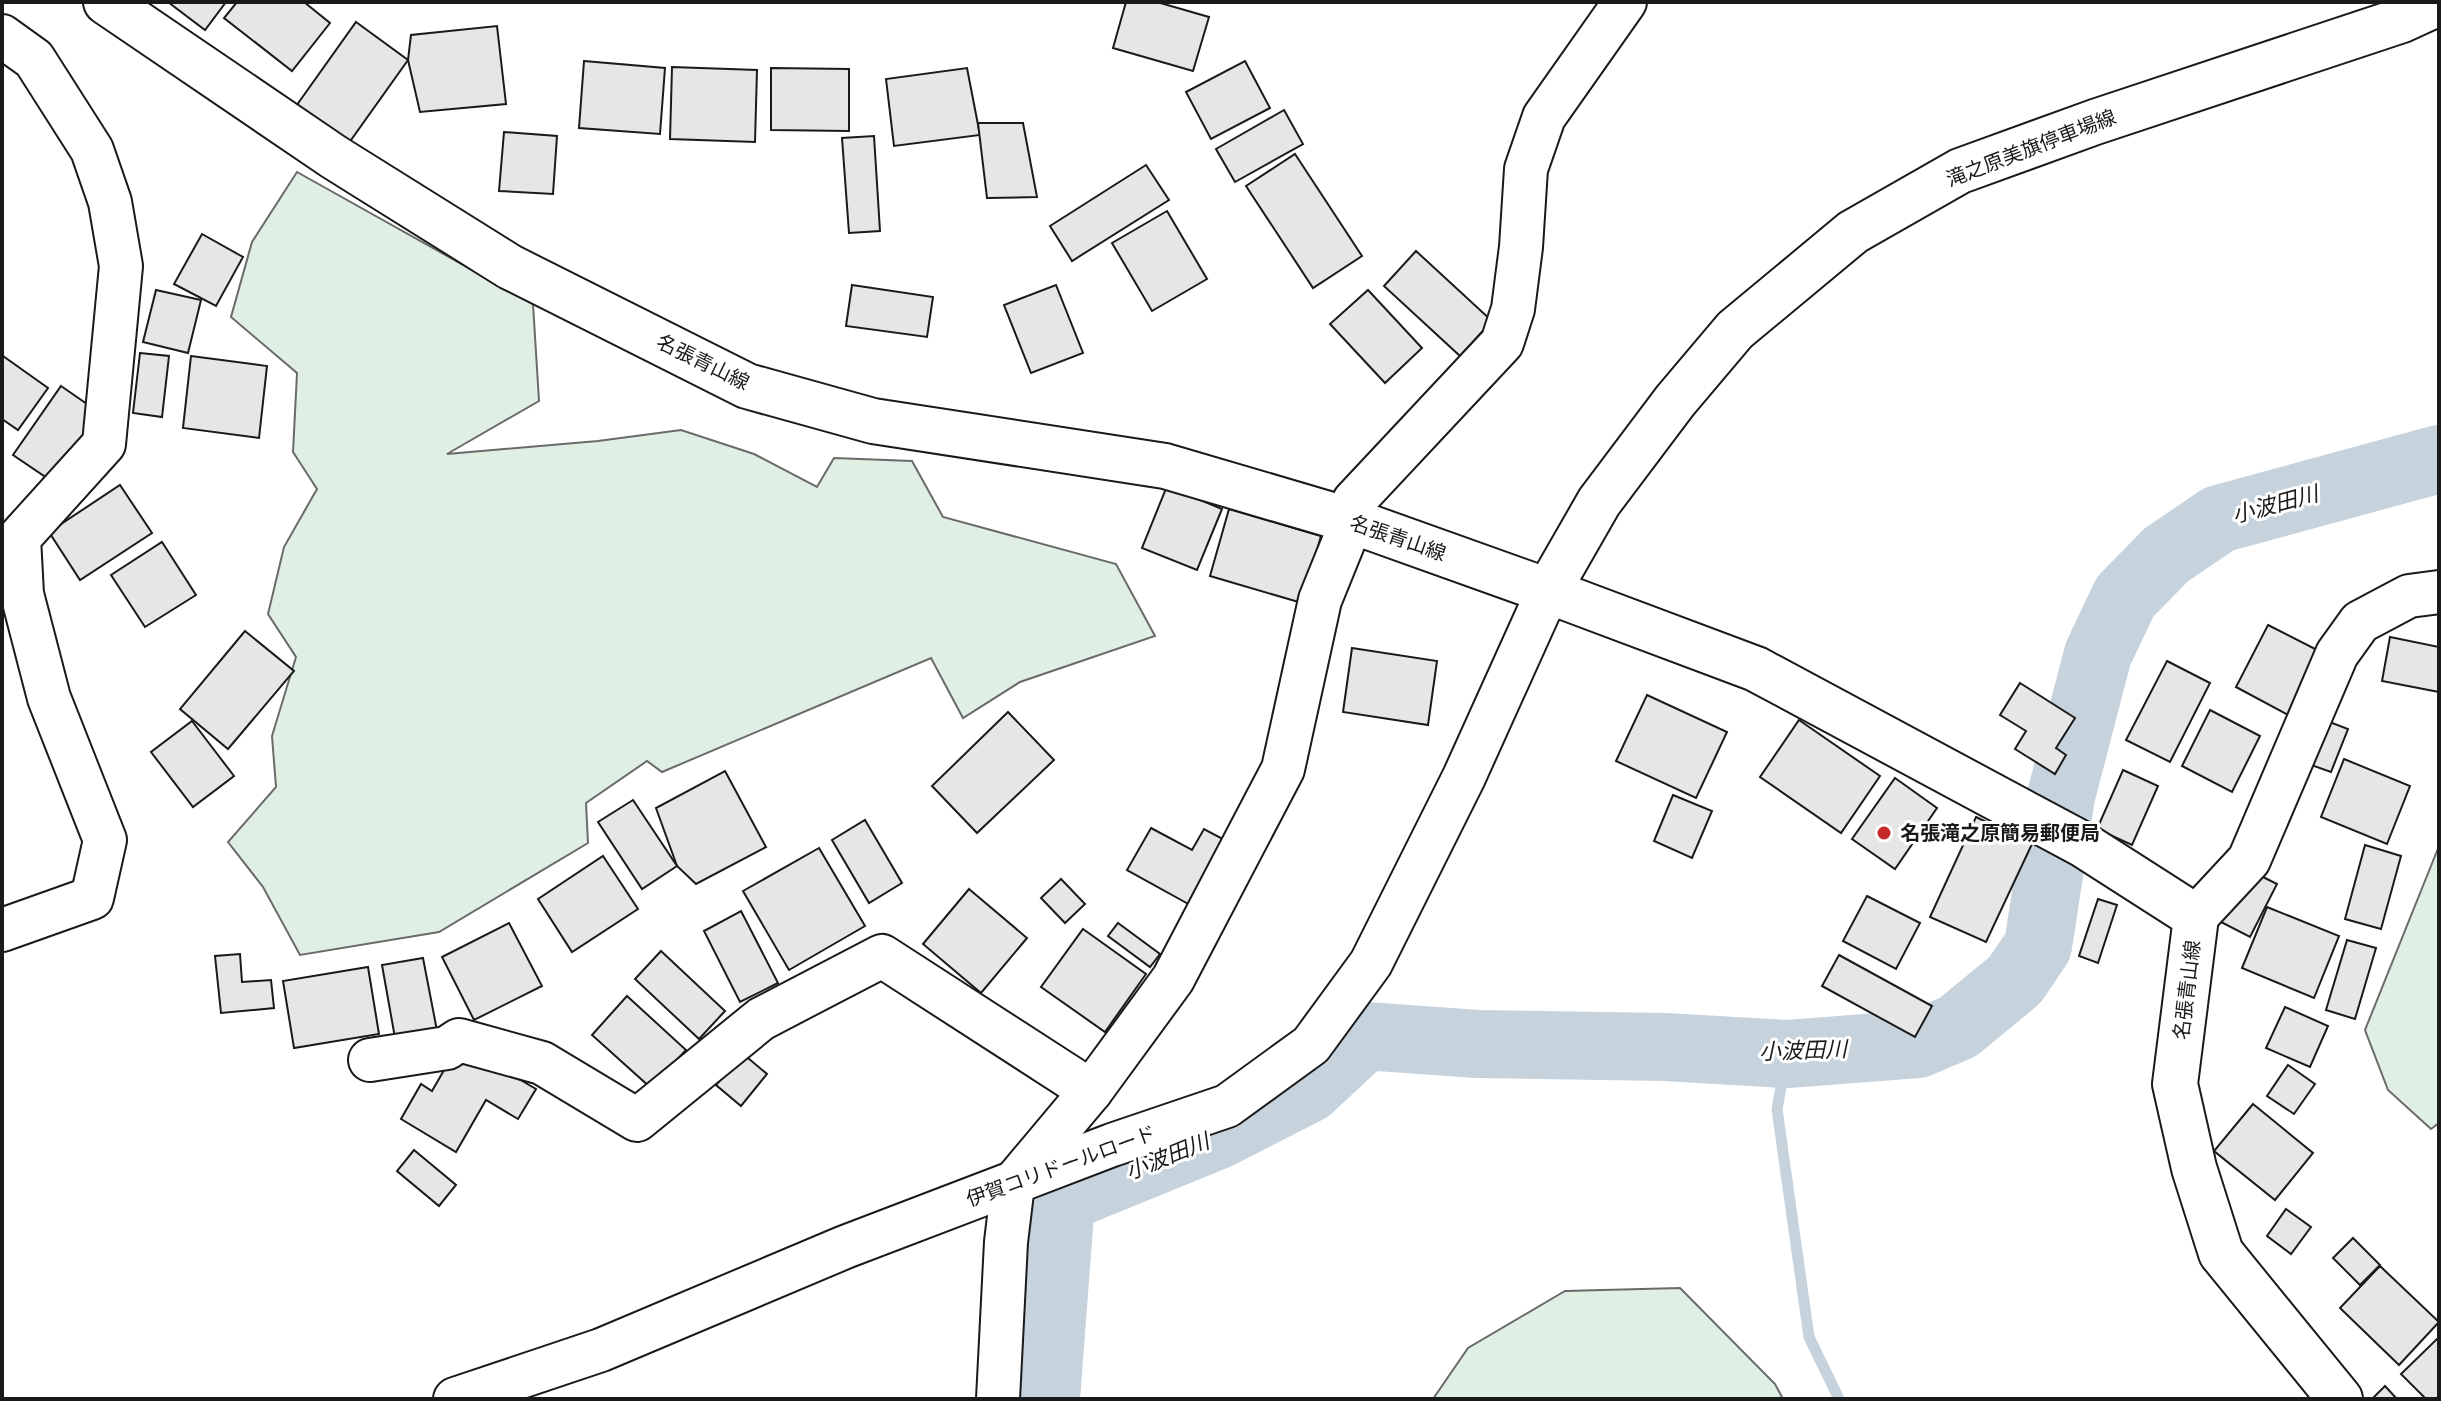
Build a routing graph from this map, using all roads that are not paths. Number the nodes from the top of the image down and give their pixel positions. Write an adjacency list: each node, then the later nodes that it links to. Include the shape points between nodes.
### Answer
1 (106, 2): 5 (main road, 名張青山線, via 334,157 510,267 747,386 873,421 1165,466)
2 (1625, 2): 5 (street, via 1544,117 1526,169 1513,309 1502,343 1354,501)
3 (2439, 3): 6 (main road, 滝之原美旗停車場線, via 1960,171 1853,232 1735,330 1599,502)
4 (2, 36): 9 (street, via 34,59 92,150 110,202 121,266 104,444 19,538 22,594 49,698 105,840 92,898)
5 (1352, 521): 6 (main road, 名張青山線); 11 (street, via 1320,600 1283,769 1173,979)
6 (1548, 591): 8 (main road, 名張青山線, via 1756,669 2082,844); 12 (street, 伊賀コリドールロード, via 1464,777 1371,963 1311,1045 1227,1106)
7 (2439, 592): 8 (street, via 2409,596 2360,622 2337,654 2249,860)
8 (2196, 917): 15 (main road, 名張青山線, via 2175,1084 2194,1168 2221,1253)
9 (2, 930)
10 (370, 1060): 11 (street, via 447,1048 459,1040 542,1063 637,1120 761,1019 882,956)
11 (1091, 1091): 12 (street)
12 (1013, 1184): 13 (street, 伊賀コリドールロード, via 845,1247 601,1350); 14 (street)
13 (455, 1399)
14 (998, 1399)
15 (2340, 1399)

